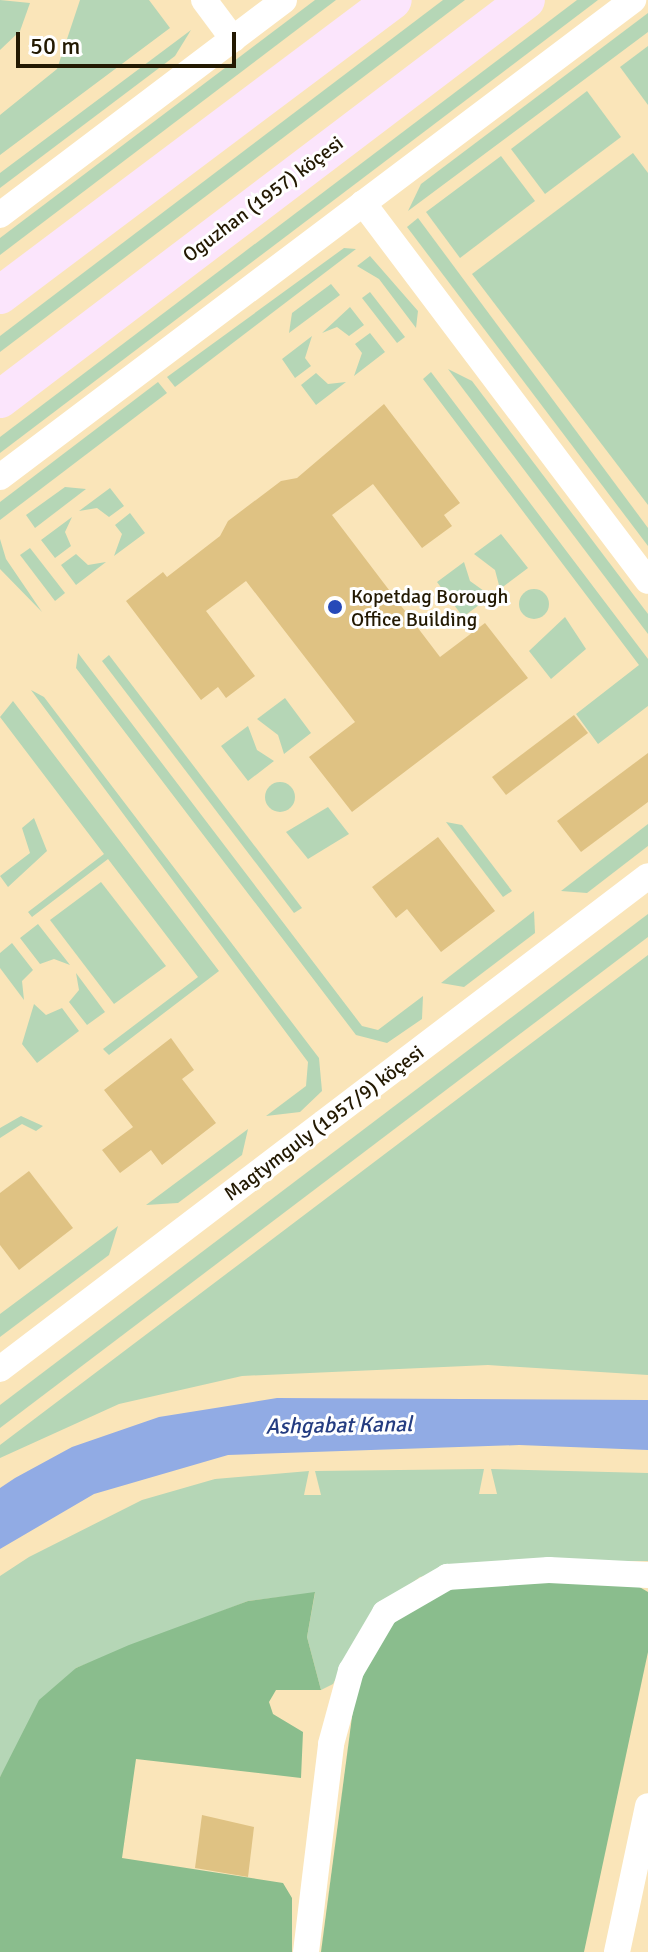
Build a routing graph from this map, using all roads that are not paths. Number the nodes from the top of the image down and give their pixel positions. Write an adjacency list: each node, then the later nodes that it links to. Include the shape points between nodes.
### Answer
1 (204, 0): 6 (street)
2 (284, 0): 6 (street)
3 (393, 0): 9 (main road)
4 (526, 0): 10 (main road, Oguzhan (1957) köçesi)
5 (633, 0): 7 (street)
6 (233, 39): 8 (street)
7 (363, 203): 11 (street); 12 (street)
8 (0, 215)
9 (0, 295)
10 (0, 399)
11 (0, 477)
12 (648, 581)
13 (648, 876): 14 (street, Magtymguly (1957/9) köçesi)
14 (0, 1369)
15 (648, 1575): 17 (street, via 549,1570 447,1577 385,1613 351,1671 331,1744)
16 (648, 1806): 18 (street)
17 (306, 1952)
18 (617, 1952)

